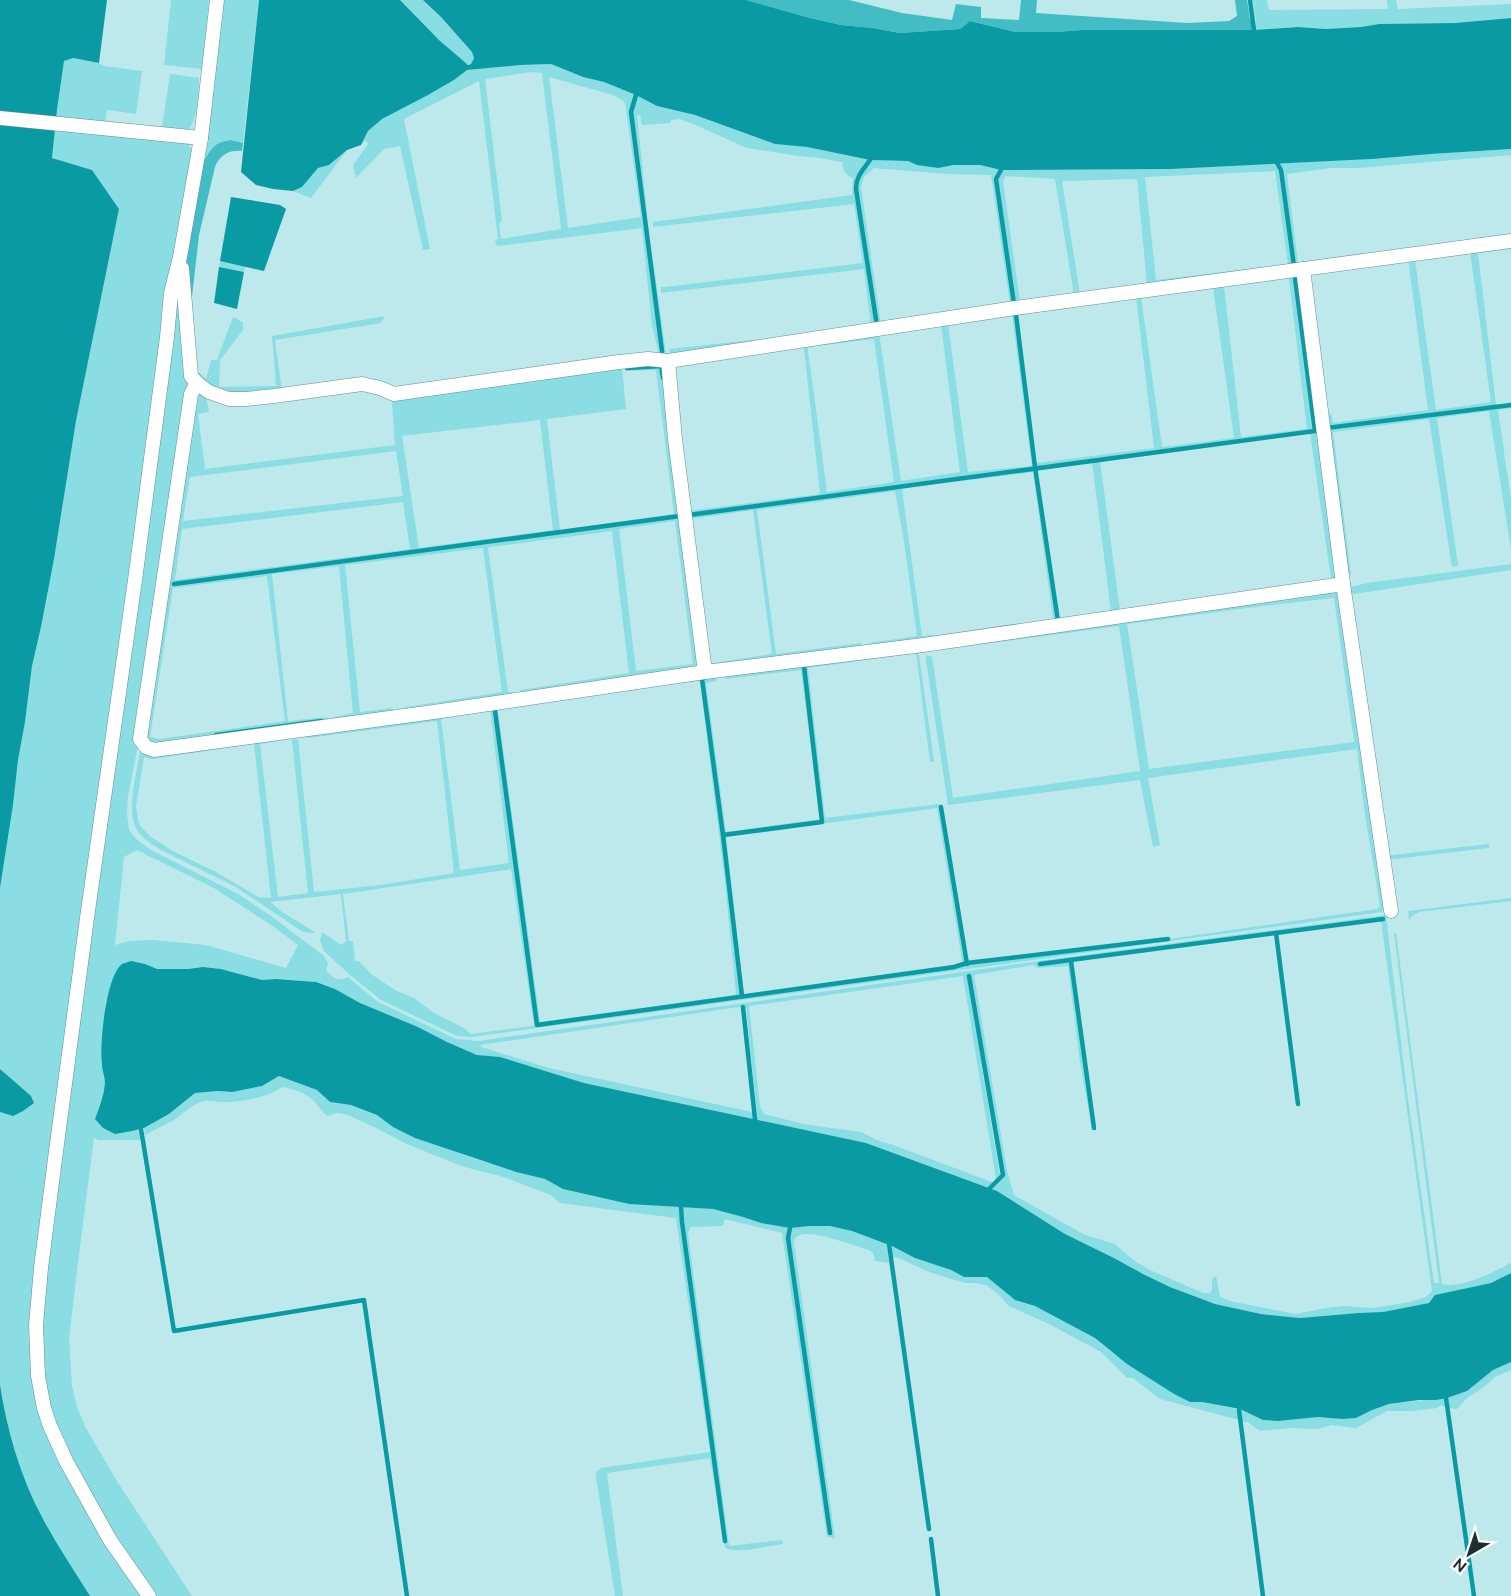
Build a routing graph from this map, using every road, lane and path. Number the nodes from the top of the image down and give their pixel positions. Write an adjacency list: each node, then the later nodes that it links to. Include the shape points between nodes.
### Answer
1 (217, 0): 3 (street)
2 (0, 118): 3 (street)
3 (201, 138): 5 (street)
4 (1511, 242): 6 (street)
5 (180, 257): 8 (street, via 191,376); 12 (street, via 171,293 46,1224 36,1341 38,1376 50,1426 110,1540)
6 (1303, 268): 7 (street); 9 (street)
7 (668, 361): 8 (street, via 619,362 394,394 362,384 229,399); 10 (street)
8 (197, 383): 10 (street, via 191,394 140,739 146,747 154,750)
9 (1344, 584): 10 (street); 11 (street)
10 (705, 672)
11 (1391, 911)
12 (149, 1596)

